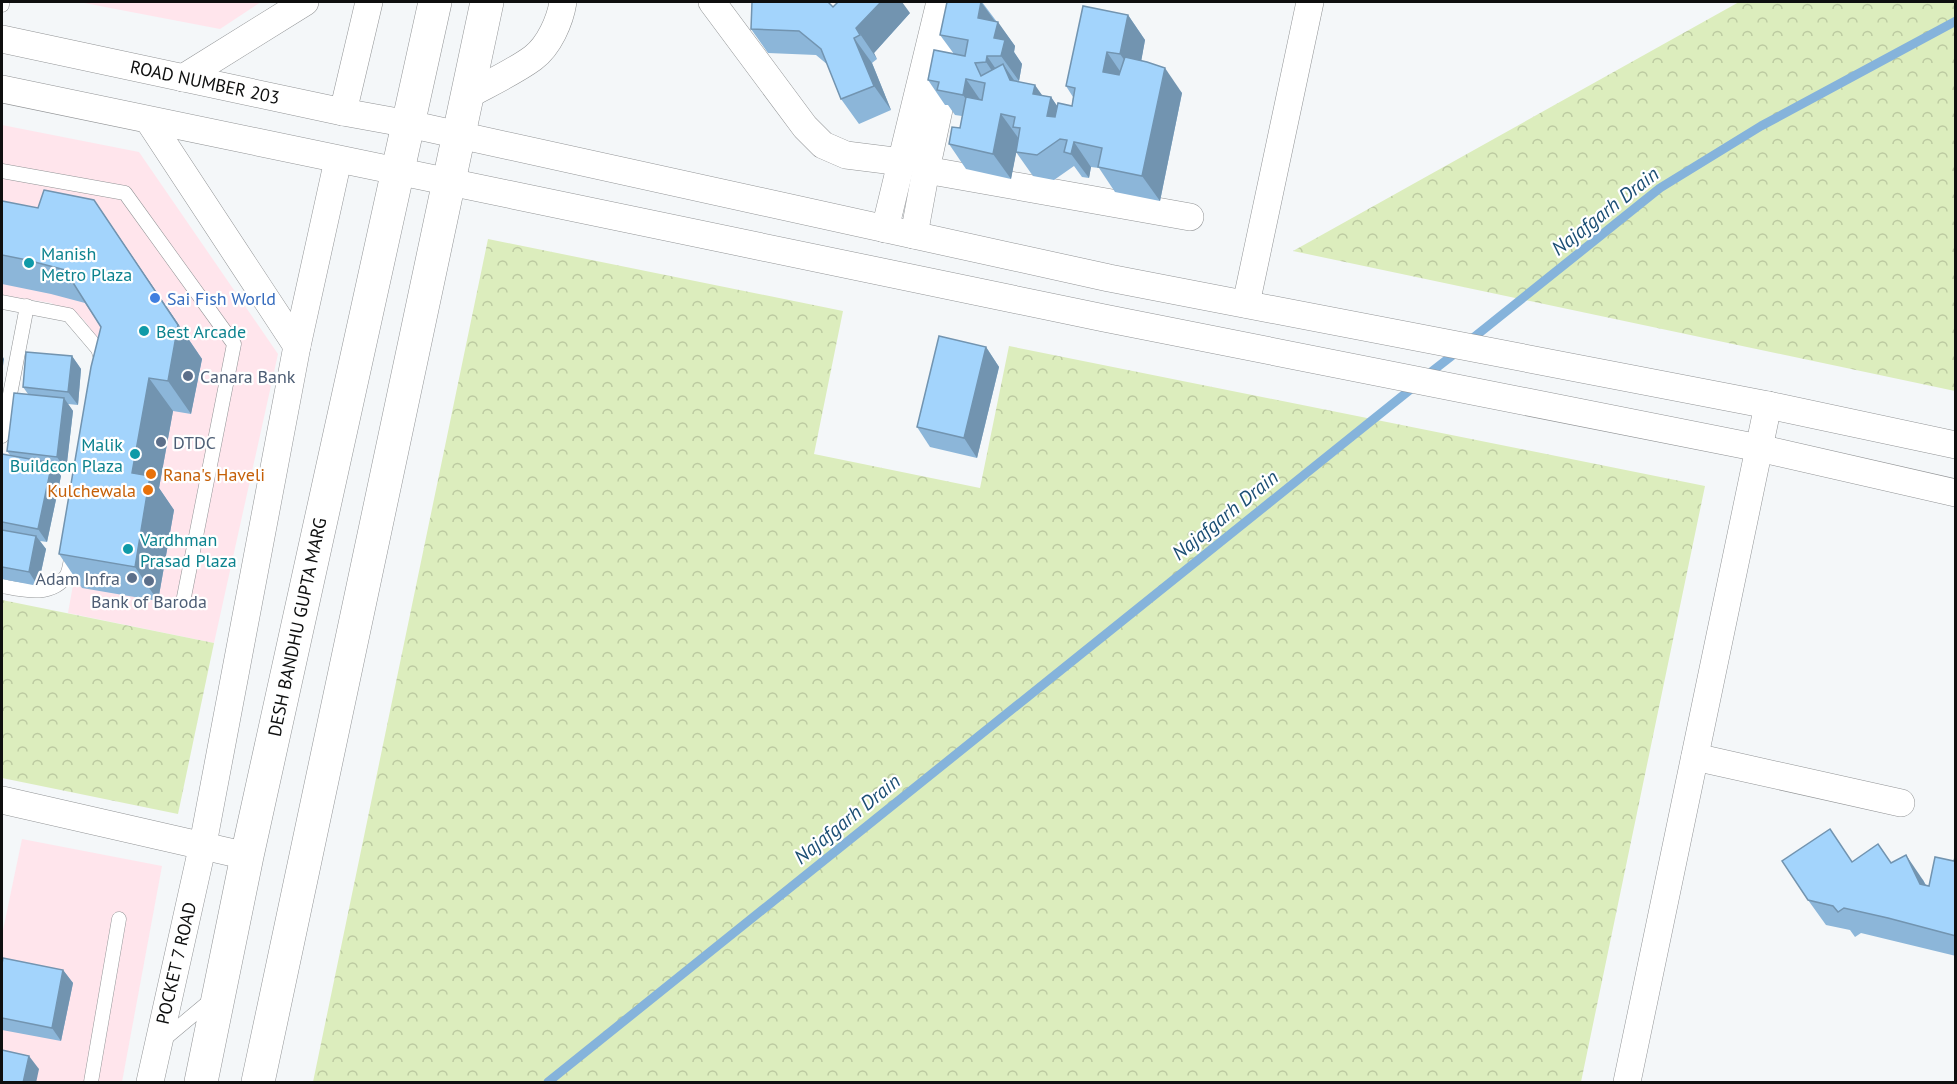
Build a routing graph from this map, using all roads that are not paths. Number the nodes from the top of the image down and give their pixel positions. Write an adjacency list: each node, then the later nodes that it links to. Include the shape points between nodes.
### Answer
1 (305, 2): 11 (street)
2 (369, 2): 14 (street)
3 (435, 2): 16 (street)
4 (487, 2): 13 (street)
5 (563, 2): 13 (street, via 550,37 534,58)
6 (712, 2): 19 (street, via 804,127 823,145 846,155)
7 (940, 2): 19 (street)
8 (962, 2): 19 (street)
9 (1310, 2): 27 (street)
10 (2, 39): 11 (street, ROAD NUMBER 203)
11 (183, 78): 14 (street, ROAD NUMBER 203)
12 (2, 89): 15 (street)
13 (468, 95): 17 (street)
14 (343, 112): 16 (street, ROAD NUMBER 203)
15 (149, 121): 18 (street); 29 (street)
16 (409, 124): 17 (street, ROAD NUMBER 203); 21 (street, DESH BANDHU GUPTA MARG)
17 (459, 136): 22 (street); 24 (street, ROAD NUMBER 203)
18 (338, 160): 21 (street); 29 (street, POCKET 7 ROAD)
19 (914, 166): 23 (street); 24 (street); 25 (street)
20 (2, 171): 38 (lane, via 125,193 234,344)
21 (398, 172): 22 (street); 43 (street, DESH BANDHU GUPTA MARG)
22 (448, 181): 34 (street, via 1092,316); 50 (street)
23 (1190, 217)
24 (885, 229): 25 (street, ROAD NUMBER 203)
25 (914, 236): 27 (street, ROAD NUMBER 203)
26 (2, 302): 28 (lane)
27 (1246, 304): 31 (street, ROAD NUMBER 203)
28 (27, 306): 30 (lane, via 69,315 98,349); 32 (lane)
29 (297, 346): 42 (street, POCKET 7 ROAD)
30 (104, 373)
31 (1768, 405): 33 (street, ROAD NUMBER 203); 34 (street)
32 (2, 436)
33 (1956, 446)
34 (1759, 448): 35 (street); 39 (street)
35 (1956, 494)
36 (74, 538): 37 (lane, via 68,574 59,583 43,591)
37 (2, 586)
38 (184, 597)
39 (1695, 757): 40 (street); 51 (street)
40 (1901, 803)
41 (2, 806): 42 (street)
42 (203, 844): 43 (street); 46 (street, POCKET 7 ROAD)
43 (247, 856): 45 (street, DESH BANDHU GUPTA MARG)
44 (119, 919): 47 (lane)
45 (219, 993): 46 (lane); 49 (street, DESH BANDHU GUPTA MARG)
46 (158, 1044): 48 (street, POCKET 7 ROAD)
47 (91, 1083)
48 (150, 1083)
49 (201, 1083)
50 (258, 1083)
51 (1628, 1083)

